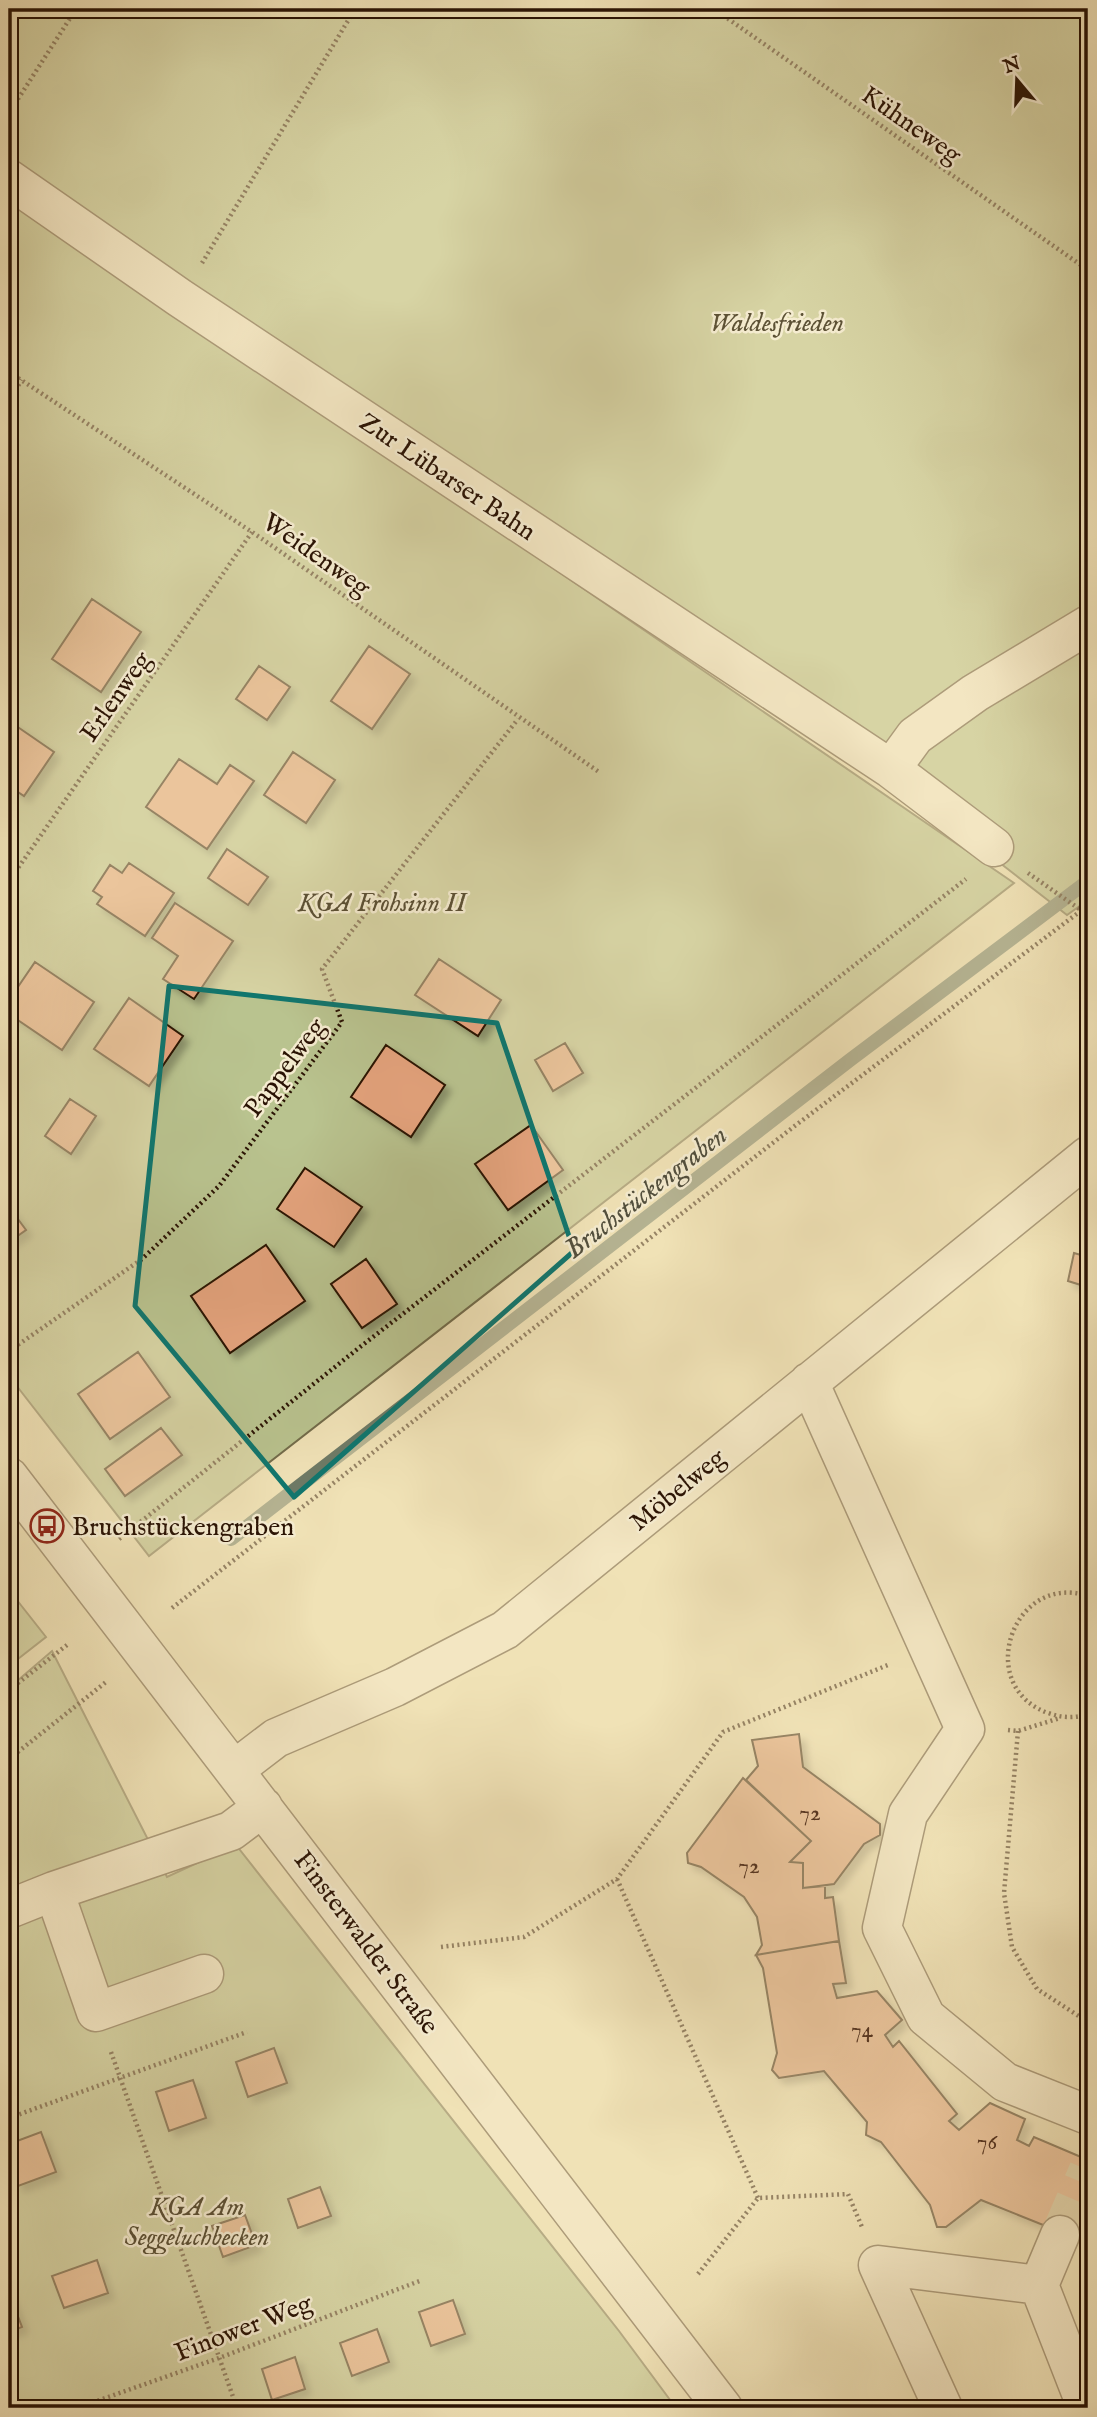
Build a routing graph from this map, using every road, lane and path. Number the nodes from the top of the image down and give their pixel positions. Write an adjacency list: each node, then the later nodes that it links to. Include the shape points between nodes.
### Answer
1 (76, 9): 4 (path)
2 (355, 9): 7 (path)
3 (714, 9): 6 (path, Kühneweg)
4 (9, 113)
5 (9, 179): 7 (street, Zur Lübarser Bahn)
6 (1088, 270)
7 (180, 298): 14 (street, Zur Lübarser Bahn)
8 (9, 372): 9 (path, Weidenweg)
9 (22, 380): 10 (path); 11 (path, Weidenweg)
10 (9, 399)
11 (252, 532): 13 (path, Weidenweg); 18 (path, Erlenweg)
12 (1088, 625): 14 (street, via 915,736)
13 (519, 719): 15 (path, Weidenweg); 23 (path, Pappelweg, via 323,969 342,1022 219,1186 142,1259)
14 (891, 769): 16 (street, Zur Lübarser Bahn)
15 (599, 772)
16 (994, 846)
17 (968, 877): 26 (path)
18 (9, 881)
19 (1046, 887): 20 (path)
20 (1082, 910): 21 (path); 28 (path, via 654,1234)
21 (1088, 915)
22 (1088, 1156): 24 (street, Möbelweg)
23 (9, 1352)
24 (809, 1382): 30 (street); 38 (street, Möbelweg, via 505,1630 395,1687 276,1738)
25 (9, 1478): 38 (street, Finsterwalder Straße)
26 (119, 1539)
27 (1088, 1596): 34 (path, via 1045,1598 1021,1617 1008,1643 1007,1664 1025,1700)
28 (173, 1608)
29 (67, 1645): 32 (path)
30 (929, 1648): 35 (street); 40 (path, via 723,1732)
31 (106, 1682): 37 (path)
32 (9, 1690)
33 (1088, 1714): 34 (path)
34 (1062, 1717): 36 (path)
35 (965, 1729): 36 (path); 49 (street, via 908,1814 882,1928 926,2017 1005,2082)
36 (1018, 1731): 46 (path, via 1004,1893 1012,1947 1037,1989)
37 (9, 1759)
38 (234, 1770): 39 (street, Finsterwalder Straße)
39 (263, 1807): 41 (street, via 231,1832); 60 (street, Finsterwalder Straße)
40 (617, 1879): 43 (path, via 524,1937); 51 (path)
41 (54, 1891): 42 (street); 45 (street)
42 (9, 1909)
43 (441, 1947)
44 (204, 1974): 45 (street)
45 (96, 2012): 48 (path)
46 (1088, 2022)
47 (247, 2032): 48 (path)
48 (120, 2077): 50 (path); 57 (path)
49 (1088, 2115)
50 (9, 2118)
51 (758, 2198): 53 (path, via 848,2194); 54 (path)
52 (1060, 2235): 56 (street)
53 (878, 2265): 56 (street); 61 (street)
54 (698, 2274)
55 (422, 2280): 57 (path, Finower Weg)
56 (1039, 2285): 62 (street)
57 (219, 2358): 58 (path, Finower Weg); 59 (path)
58 (77, 2408)
59 (237, 2408)
60 (723, 2408)
61 (943, 2408)
62 (1087, 2408)

